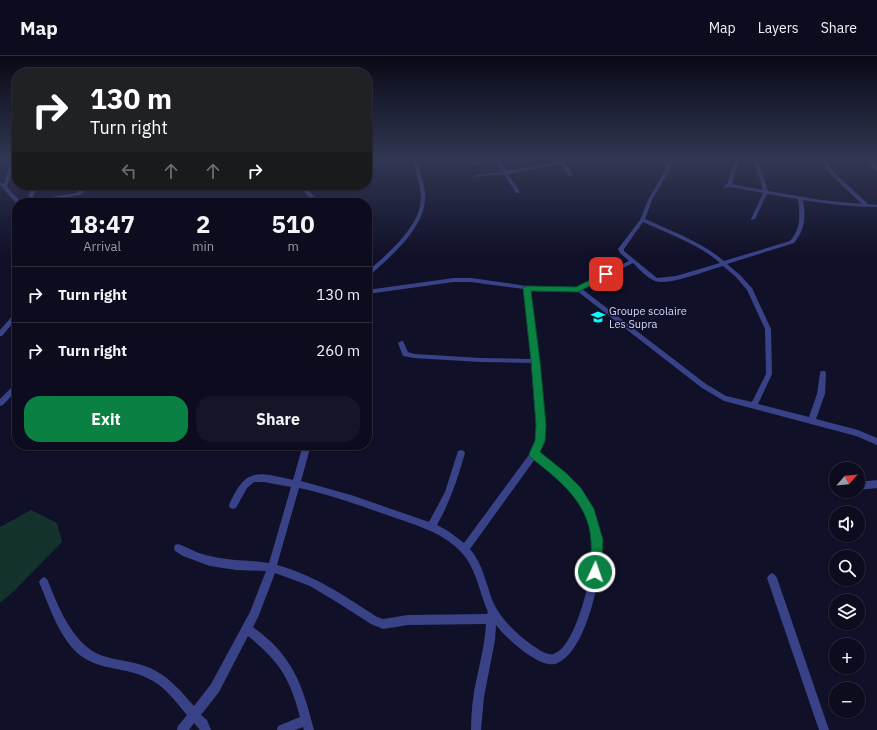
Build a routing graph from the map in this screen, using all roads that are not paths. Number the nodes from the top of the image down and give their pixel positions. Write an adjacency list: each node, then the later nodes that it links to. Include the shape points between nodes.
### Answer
1 (82, 191): 7 (street)
2 (421, 191): 15 (street, via 423,199 420,212 409,230)
3 (655, 191): 12 (street)
4 (766, 191): 11 (street)
5 (768, 191): 8 (street)
6 (852, 191): 9 (street)
7 (50, 198)
8 (800, 199): 9 (street); 14 (street, via 802,222 798,236 792,242)
9 (867, 206): 10 (street)
10 (877, 206)
11 (753, 219)
12 (642, 220): 13 (street, via 621,249); 14 (street, via 684,238)
13 (633, 261): 14 (street, via 659,280 677,278); 17 (street)
14 (725, 263): 26 (street, via 750,289 768,329 769,374)
15 (372, 270)
16 (527, 288): 17 (street); 18 (street, via 454,280); 22 (street)
17 (578, 290): 26 (street, via 704,386 724,398)
18 (372, 291)
19 (12, 320): 20 (street)
20 (0, 334)
21 (401, 343): 22 (street, via 405,354 414,356)
22 (536, 361): 31 (street, via 541,425 540,441)
23 (823, 374): 27 (street, via 821,394)
24 (12, 391): 25 (street)
25 (0, 403)
26 (754, 405): 27 (street)
27 (812, 420): 28 (street, via 858,433)
28 (877, 442)
29 (306, 450): 32 (street)
30 (461, 453): 36 (street, via 453,483)
31 (534, 454): 38 (street); 42 (street, via 577,491 590,513 597,540 592,591 572,642 554,659 543,657 506,632)
32 (296, 482): 35 (street, via 255,478 245,483); 36 (street); 39 (street)
33 (877, 484): 34 (street)
34 (865, 485)
35 (233, 505)
36 (431, 527): 38 (street)
37 (178, 548): 39 (street, via 220,564)
38 (465, 549): 42 (street, via 481,578)
39 (272, 568): 42 (street, via 322,587 374,621 383,624); 43 (street)
40 (772, 578): 50 (street)
41 (44, 582): 44 (street, via 67,633 80,648 106,663 136,668 157,677 169,686)
42 (491, 614): 49 (street, via 490,641)
43 (248, 628): 44 (street, via 215,688); 45 (street, via 283,662 302,701)
44 (194, 716): 46 (street); 47 (street)
45 (308, 725): 48 (street)
46 (182, 730)
47 (206, 730)
48 (282, 730)
49 (476, 730)
50 (824, 730)

